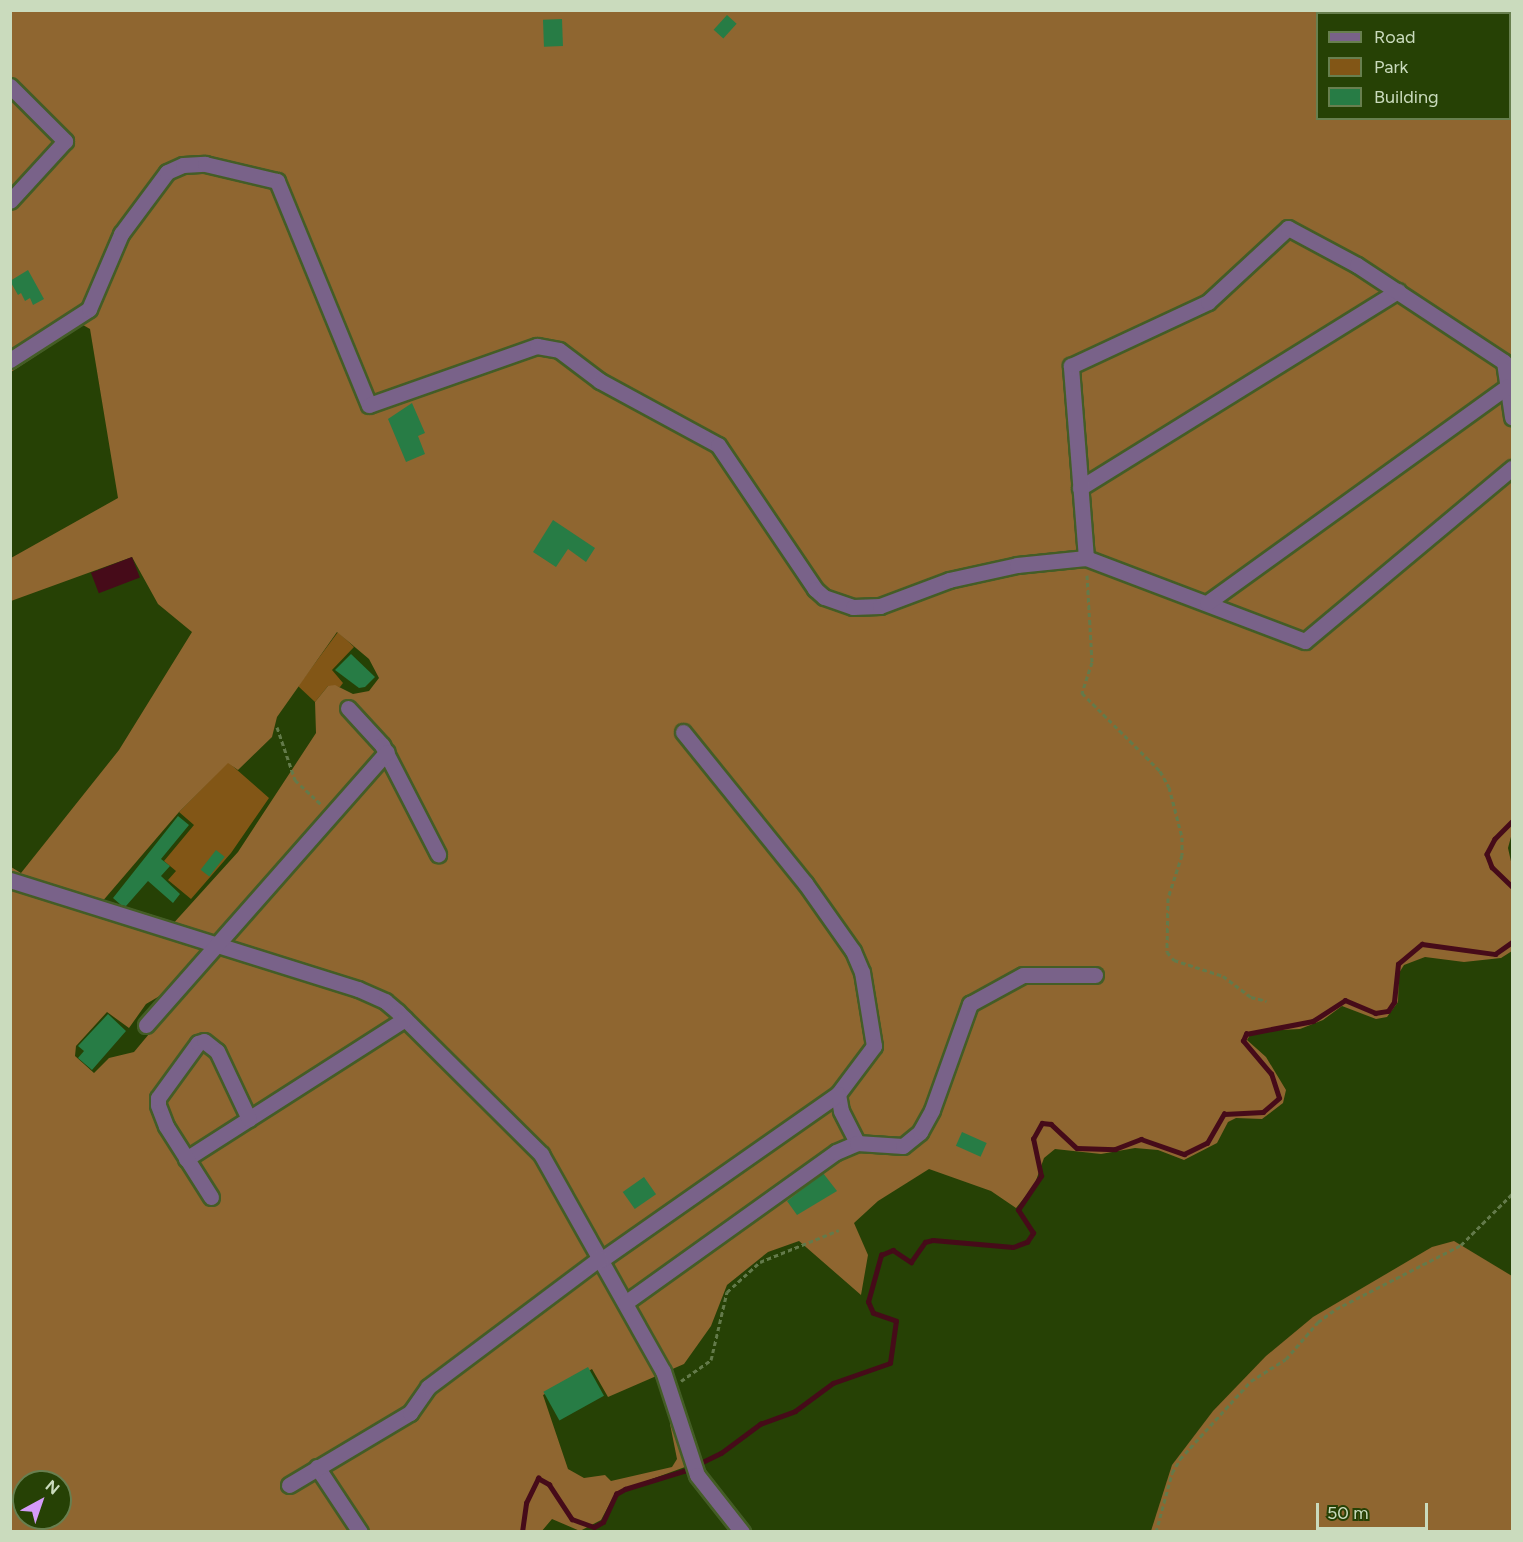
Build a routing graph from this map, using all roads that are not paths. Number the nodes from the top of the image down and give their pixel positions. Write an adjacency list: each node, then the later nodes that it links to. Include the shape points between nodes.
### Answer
1 (10, 86): 2 (street, via 65,141)
2 (10, 201)
3 (1398, 291): 5 (street, via 1504,362); 8 (street); 8 (street, via 1288,228 1208,302 1071,366)
4 (10, 360): 9 (street, via 89,309 121,234 167,172 183,165 205,164 277,181 369,405 530,348 548,346 559,350 600,381 718,445 814,589 853,608 880,606 949,580 1017,565)
5 (1508, 386): 6 (street); 10 (street)
6 (1512, 417)
7 (1512, 468): 10 (street, via 1305,640)
8 (1080, 488): 9 (street)
9 (1086, 558): 10 (street)
10 (1207, 603)
11 (348, 708): 13 (street)
12 (683, 732): 20 (street, via 805,883 853,951 862,972 874,1046)
13 (387, 752): 14 (street); 16 (street)
14 (438, 854)
15 (10, 880): 16 (street)
16 (215, 946): 18 (street, via 358,989 385,1001); 19 (street)
17 (1095, 975): 22 (street, via 1023,975 970,1004 924,1127 903,1146)
18 (405, 1019): 21 (street); 25 (street, via 527,1136)
19 (146, 1024)
20 (838, 1094): 22 (street, via 841,1111); 25 (street)
21 (249, 1119): 23 (street); 23 (street, via 216,1051 204,1041 198,1043 158,1098 166,1126)
22 (857, 1143): 26 (street, via 784,1188)
23 (186, 1159): 24 (street)
24 (211, 1197)
25 (601, 1259): 26 (street); 27 (street, via 428,1387 410,1413)
26 (625, 1303): 30 (street, via 668,1386 697,1475)
27 (317, 1467): 28 (street); 29 (street)
28 (289, 1485)
29 (360, 1532)
30 (742, 1532)

